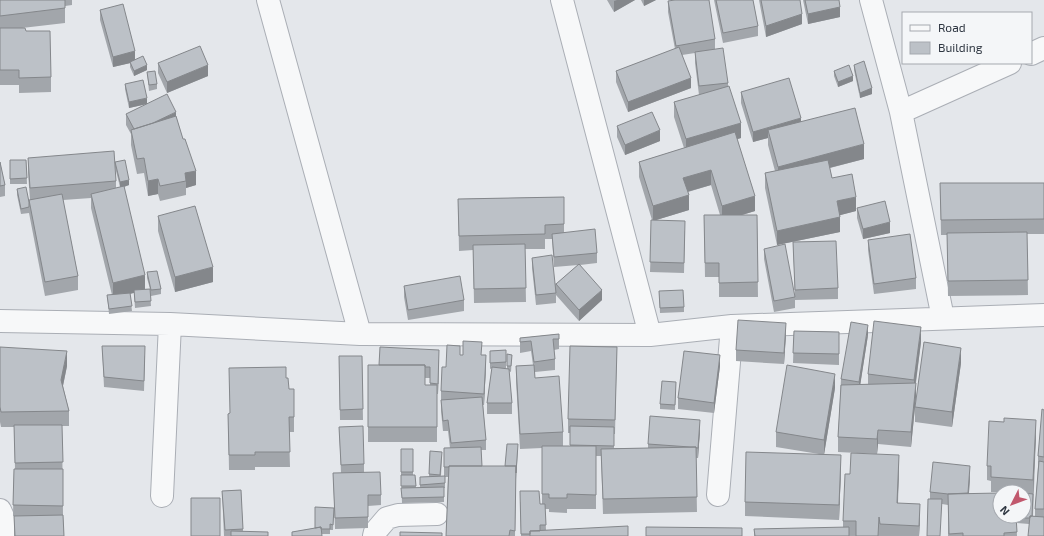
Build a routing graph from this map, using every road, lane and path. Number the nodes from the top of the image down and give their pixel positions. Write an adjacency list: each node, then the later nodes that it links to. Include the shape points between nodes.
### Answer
1 (268, 0): 13 (street)
2 (562, 0): 14 (street)
3 (871, 0): 7 (street)
4 (1044, 48): 5 (street)
5 (1032, 54)
6 (1008, 64): 7 (street)
7 (901, 112): 9 (street)
8 (1044, 316): 9 (street)
9 (943, 318): 12 (street)
10 (0, 321): 11 (street)
11 (170, 324): 13 (street); 16 (street)
12 (732, 326): 14 (street); 15 (street)
13 (360, 334): 14 (street)
14 (650, 335)
15 (718, 495)
16 (162, 496)
17 (0, 510): 19 (street, via 4,518)
18 (437, 514): 20 (street, via 398,515 387,518)
19 (4, 536)
20 (374, 536)

